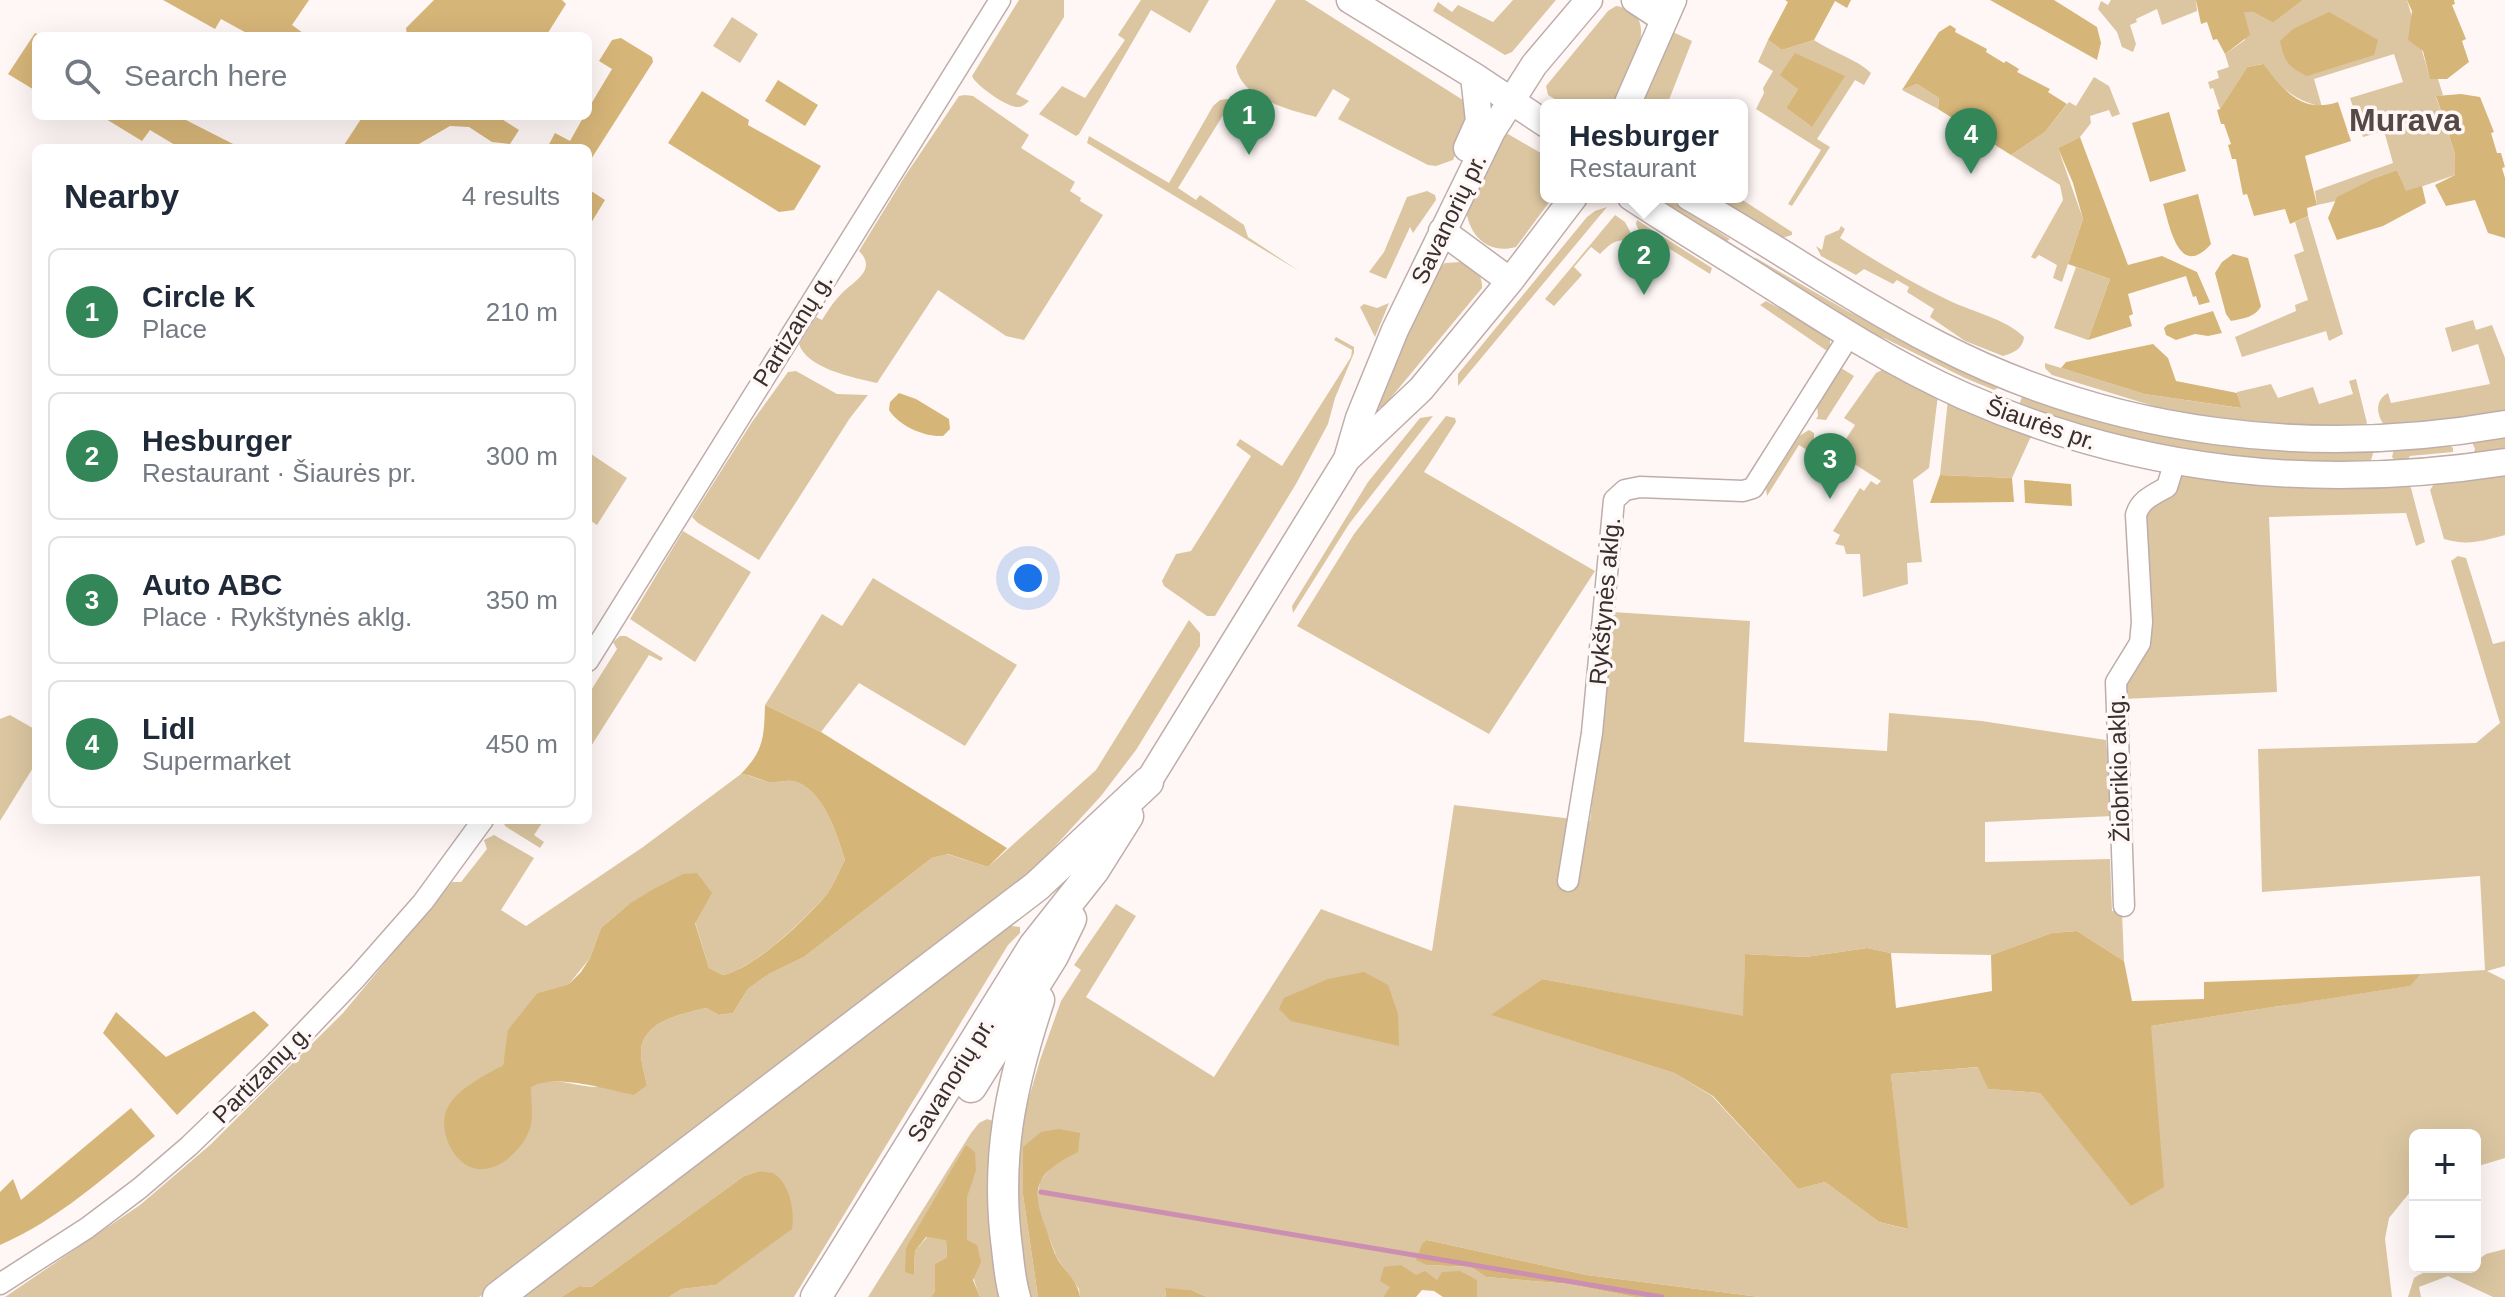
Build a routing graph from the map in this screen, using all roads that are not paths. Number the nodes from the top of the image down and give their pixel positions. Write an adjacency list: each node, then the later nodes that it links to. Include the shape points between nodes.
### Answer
1 (1000, 0): 29 (street, Partizanų g.)
2 (1350, 0): 6 (main road)
3 (1589, 0): 8 (main road, Savanorių pr.)
4 (1635, 0): 5 (main road)
5 (1669, 10): 7 (main road)
6 (1474, 76): 8 (main road); 15 (main road, via 1479,121 1435,216)
7 (1630, 99)
8 (1511, 101): 9 (main road); 13 (main road, Savanorių pr.)
9 (1540, 120)
10 (1569, 203): 17 (main road, Savanorių pr.)
11 (1640, 203): 16 (main road, Šiaurės pr.)
12 (1699, 203): 14 (main road, Šiaurės pr.)
13 (1442, 231): 15 (main road, Savanorių pr.); 17 (main road)
14 (1764, 240): 16 (main road, via 1739,247); 19 (main road, Šiaurės pr., via 1892,320)
15 (1430, 256): 24 (main road, Savanorių pr., via 1379,366)
16 (1728, 259): 18 (main road, Šiaurės pr.)
17 (1510, 281): 24 (main road, Savanorių pr., via 1421,389)
18 (1849, 336): 20 (main road, Šiaurės pr.); 33 (street, Rykštynės aklg., via 1753,488 1640,487 1625,490 1614,500 1592,733)
19 (2018, 381): 20 (main road); 23 (main road, Šiaurės pr., via 2101,408 2223,433)
20 (1985, 405): 25 (main road, Šiaurės pr., via 2082,440)
21 (2505, 424): 22 (main road, Šiaurės pr.)
22 (2458, 433): 23 (main road, Šiaurės pr.); 27 (main road)
23 (2378, 439): 28 (main road)
24 (1347, 459): 30 (main road, Savanorių pr.)
25 (2175, 461): 28 (main road, Šiaurės pr., via 2280,475); 34 (street, Žiobrikio aklg., via 2167,487 2138,507 2140,643 2116,682)
26 (2505, 462): 27 (main road, Šiaurės pr.)
27 (2462, 468): 28 (main road, Šiaurės pr.)
28 (2380, 475)
29 (592, 655)
30 (1148, 782): 32 (highway, Savanorių pr.); 37 (highway, via 1037,886)
31 (480, 824): 36 (street, Partizanų g., via 423,902 357,977 189,1146 87,1228)
32 (1094, 870): 35 (highway, Savanorių pr.); 38 (highway, Savanorių pr., via 1034,946)
33 (1568, 881)
34 (2124, 906)
35 (1053, 956): 39 (highway, Savanorių pr.); 40 (highway, via 1008,1113 1003,1208)
36 (0, 1284)
37 (498, 1297)
38 (816, 1297)
39 (840, 1297)
40 (1015, 1297)

